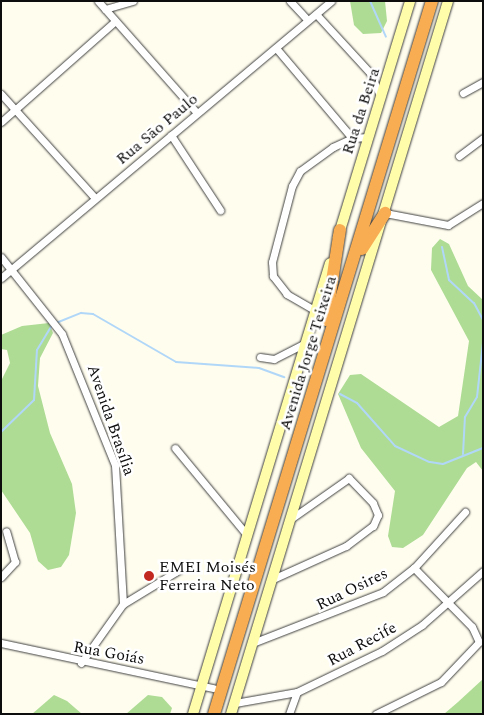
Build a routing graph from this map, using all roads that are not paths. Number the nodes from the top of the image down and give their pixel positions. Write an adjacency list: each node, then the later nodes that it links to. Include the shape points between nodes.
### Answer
1 (98, 1): 9 (street)
2 (133, 1): 9 (street)
3 (290, 1): 11 (street)
4 (331, 1): 10 (street, Rua São Paulo)
5 (410, 1): 17 (main road, Rua da Beira)
6 (423, 1): 35 (highway, Avenida Jorge Teixeira)
7 (432, 1): 32 (highway, Avenida Jorge Teixeira)
8 (448, 1): 29 (main road)
9 (105, 9): 12 (street)
10 (316, 14): 11 (street, Rua São Paulo); 17 (street, via 365,68)
11 (308, 20): 13 (street, Rua São Paulo)
12 (115, 21): 18 (street); 19 (street)
13 (276, 48): 19 (street, Rua São Paulo); 23 (street)
14 (483, 82): 15 (street)
15 (462, 93)
16 (1, 94): 18 (street)
17 (381, 98): 22 (main road, Rua da Beira)
18 (16, 109): 20 (street); 26 (street)
19 (197, 113): 21 (street, Rua São Paulo)
20 (1, 122)
21 (171, 135): 26 (street, Rua São Paulo); 28 (street)
22 (368, 137): 23 (street); 30 (main road, Rua da Beira)
23 (352, 138): 35 (street, via 333,147 294,180 272,262 272,276 293,299)
24 (483, 138): 25 (street)
25 (458, 156)
26 (95, 198): 33 (street, Rua São Paulo)
27 (483, 203): 29 (street, via 448,225)
28 (220, 210)
29 (385, 213): 32 (highway); 40 (main road)
30 (340, 230): 35 (highway)
31 (1, 257): 33 (street, Avenida Brasília)
32 (351, 266): 60 (highway, Avenida Jorge Teixeira)
33 (12, 269): 34 (street, Rua São Paulo); 51 (street, Avenida Brasília, via 56,324 76,362 119,481)
34 (1, 278)
35 (321, 316): 36 (main road); 55 (highway, Avenida Jorge Teixeira)
36 (307, 343): 37 (street, via 274,359); 42 (main road)
37 (260, 357)
38 (175, 448): 42 (street)
39 (465, 512): 46 (street, Rua Osires)
40 (292, 518): 49 (main road); 49 (street, via 349,478 377,510 373,526 329,556)
41 (6, 530): 44 (street)
42 (247, 534): 55 (main road)
43 (1, 545): 44 (street)
44 (10, 551): 48 (street, via 15,564)
45 (188, 565): 51 (street)
46 (414, 568): 50 (street); 52 (street, Rua Osires, via 369,599)
47 (483, 570): 50 (street, Rua Recife)
48 (1, 577)
49 (275, 578): 52 (main road)
50 (449, 602): 56 (street, Rua Recife, via 394,644); 62 (street, via 478,635 476,648 441,682)
51 (124, 604): 54 (street)
52 (255, 642): 57 (main road)
53 (1, 643): 54 (street, Rua Goiás)
54 (81, 664): 55 (street, Rua Goiás)
55 (208, 686): 58 (main road); 59 (highway, Avenida Jorge Teixeira)
56 (297, 692): 57 (street, Rua Recife); 61 (street)
57 (233, 709)
58 (193, 714)
59 (205, 714)
60 (214, 714)
61 (289, 714)
62 (376, 714)

